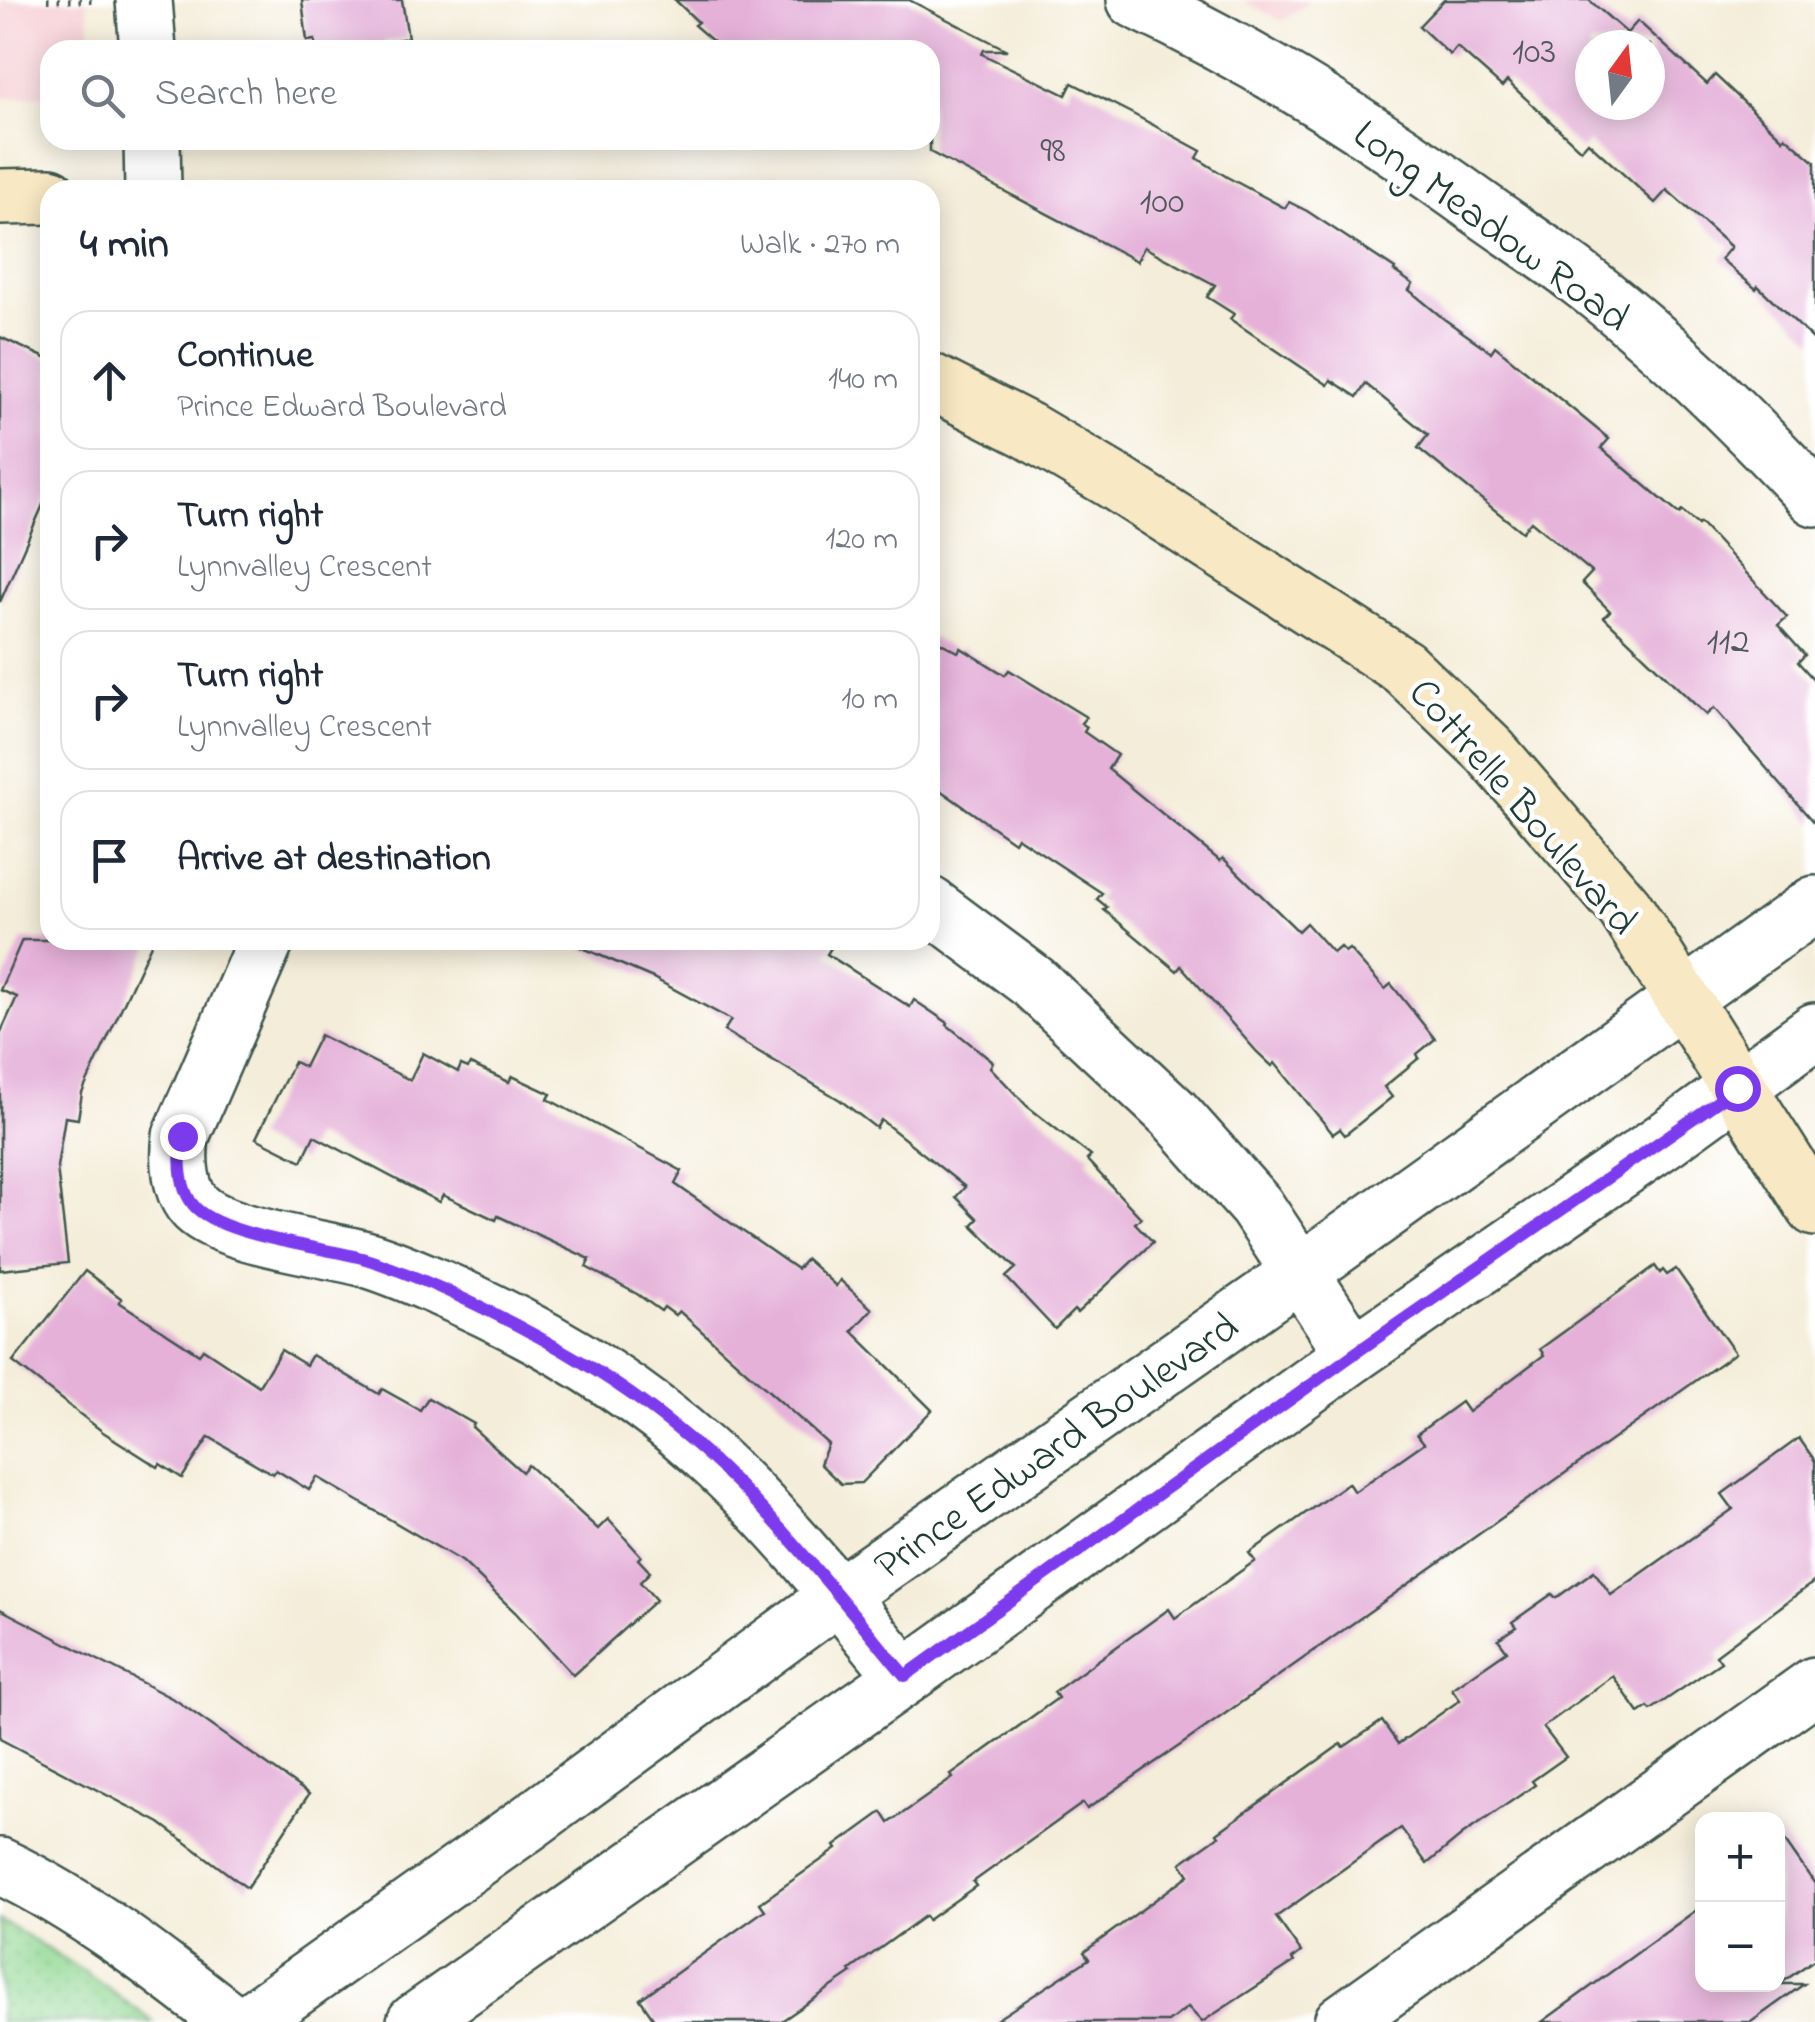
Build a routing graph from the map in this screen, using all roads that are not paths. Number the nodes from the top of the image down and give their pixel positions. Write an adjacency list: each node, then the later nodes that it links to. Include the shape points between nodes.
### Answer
1 (144, 0): 3 (street)
2 (1135, 0): 9 (street, Long Meadow Road, via 1288,79 1573,274 1717,399)
3 (147, 40)
4 (152, 150): 5 (street)
5 (153, 180)
6 (40, 196): 7 (main road)
7 (0, 197)
8 (940, 386): 13 (main road, Cottrelle Boulevard, via 1115,482 1403,667 1490,751 1600,878)
9 (1815, 498)
10 (1815, 904): 13 (street, Prince Edward Boulevard)
11 (940, 912): 17 (street, via 1033,982 1173,1113 1256,1206)
12 (262, 950): 19 (street, via 182,1136 179,1158 194,1207 220,1224 366,1259 570,1353 702,1451)
13 (1682, 999): 15 (main road, Cottrelle Boulevard); 17 (street, Prince Edward Boulevard)
14 (1815, 1031): 15 (street)
15 (1737, 1088): 16 (main road, Cottrelle Boulevard); 18 (street)
16 (1815, 1208)
17 (1300, 1272): 18 (street); 19 (street, Prince Edward Boulevard)
18 (1354, 1354): 20 (street)
19 (838, 1596): 20 (street); 24 (street, Prince Edward Boulevard)
20 (905, 1676): 25 (street)
21 (1815, 1685): 26 (street)
22 (0, 1866): 23 (street, via 128,1944)
23 (232, 2022)
24 (248, 2022)
25 (415, 2022)
26 (1342, 2022)

